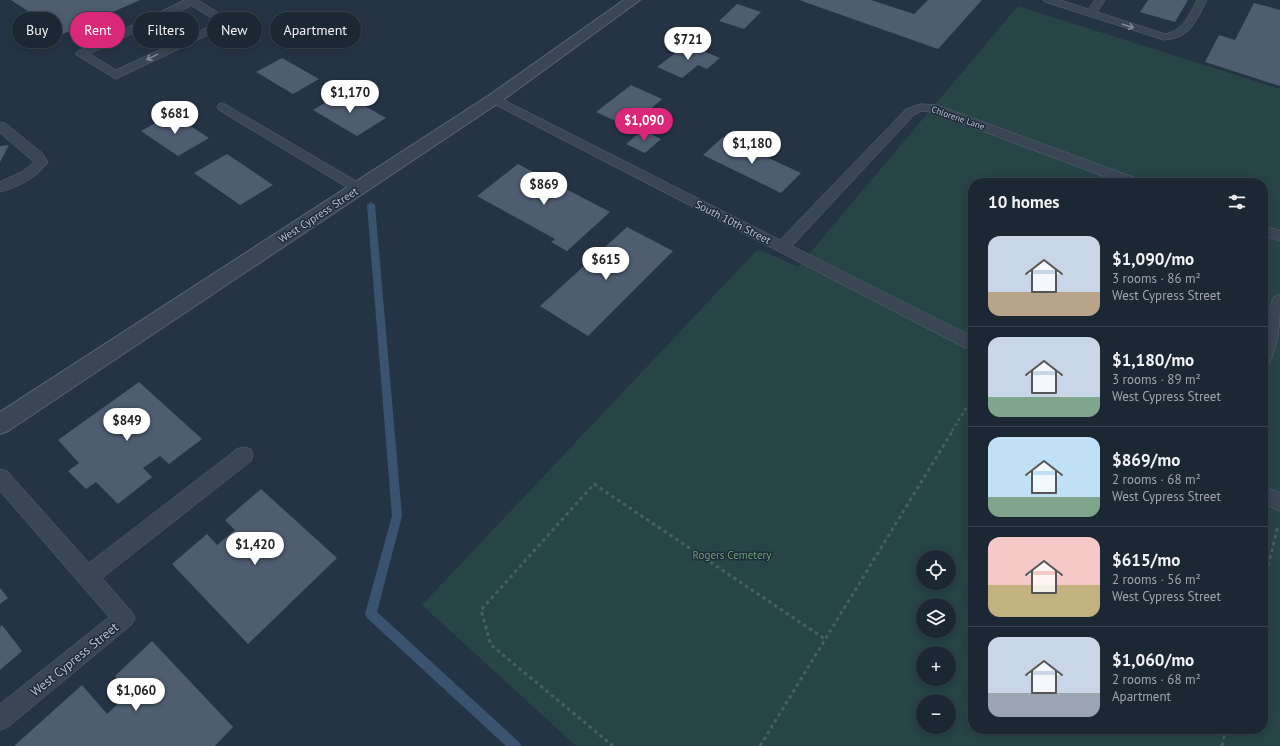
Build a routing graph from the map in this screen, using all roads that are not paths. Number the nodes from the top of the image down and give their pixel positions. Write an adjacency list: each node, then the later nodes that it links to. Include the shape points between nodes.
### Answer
1 (634, 0): 7 (street, West Cypress Street)
2 (1049, 0): 6 (lane)
3 (1100, 0): 6 (lane)
4 (1202, 0): 6 (lane, one-way to 4, via 1164,37 1175,36 1184,31)
5 (191, 1): 5 (lane, one-way to 5, via 227,22 116,75 81,54)
6 (1091, 14)
7 (494, 99): 12 (street, West Cypress Street); 15 (lane, South 10th Street)
8 (223, 107): 12 (lane)
9 (0, 126): 11 (lane, via 41,162 30,173)
10 (1122, 178): 15 (lane, Chlorene Lane, via 923,106 916,108)
11 (0, 187)
12 (358, 188): 19 (street, West Cypress Street)
13 (1268, 232): 14 (lane)
14 (1280, 236)
15 (782, 247): 17 (lane, South 10th Street)
16 (1280, 301): 18 (lane)
17 (968, 342)
18 (1268, 342)
19 (0, 424)
20 (244, 455): 24 (lane)
21 (0, 477): 24 (lane, West Cypress Street)
22 (1268, 496): 23 (lane)
23 (1280, 502)
24 (88, 576): 25 (lane, West Cypress Street, via 124,618)
25 (0, 719)

